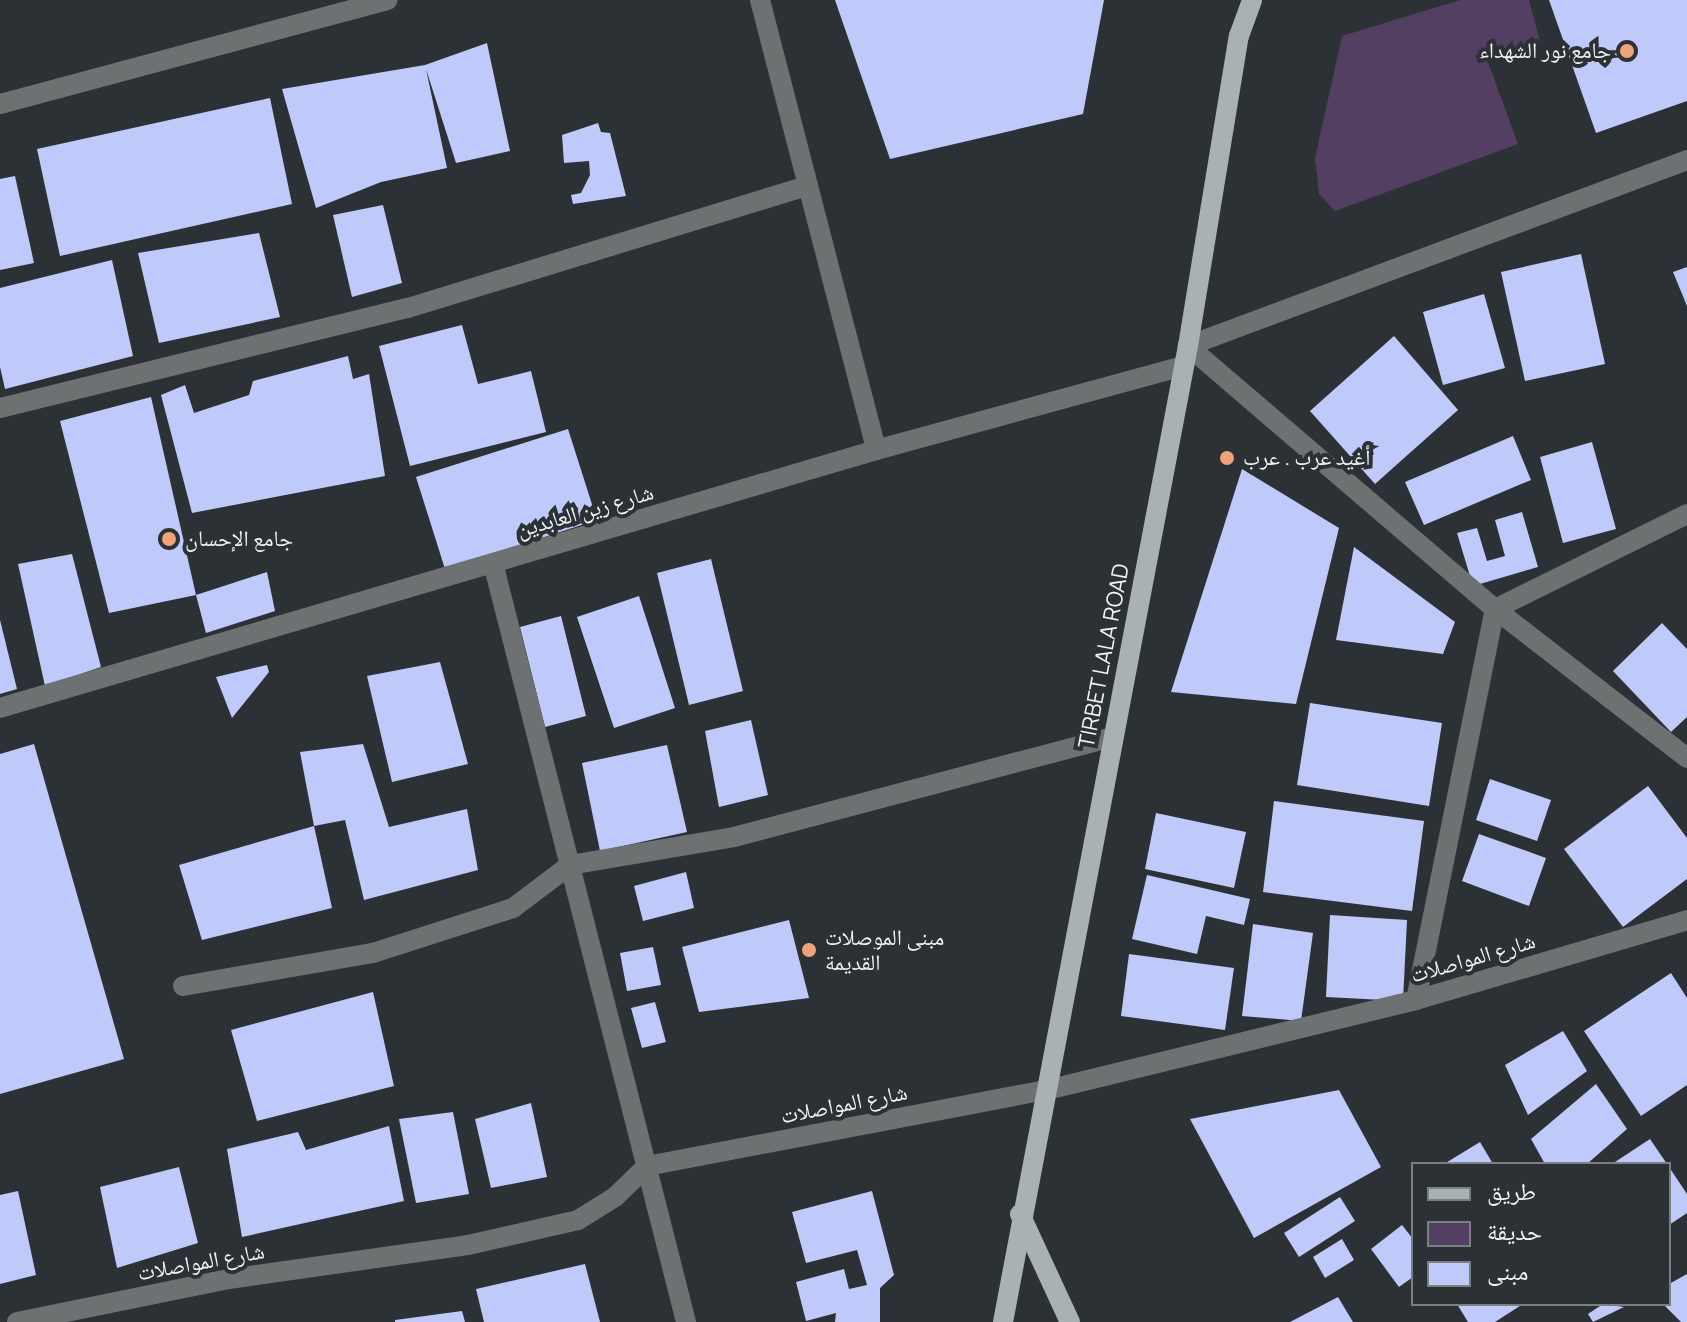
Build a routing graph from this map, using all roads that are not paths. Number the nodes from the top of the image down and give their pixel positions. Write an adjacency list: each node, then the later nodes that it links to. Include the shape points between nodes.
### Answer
1 (387, 0): 4 (street)
2 (760, 0): 6 (street)
3 (1252, 0): 7 (main road, TIRBET LALA ROAD, via 1239,36)
4 (0, 104)
5 (1687, 160): 7 (street, شارع زين العابدين)
6 (808, 186): 8 (street, via 408,308); 9 (street)
7 (1186, 356): 9 (street, شارع زين العابدين); 12 (street); 14 (main road, TIRBET LALA ROAD)
8 (0, 408)
9 (876, 450): 11 (street, شارع زين العابدين)
10 (1687, 514): 12 (street)
11 (493, 563): 13 (street, شارع زين العابدين); 16 (street)
12 (1495, 609): 15 (street); 19 (street)
13 (0, 708)
14 (1113, 737): 16 (street, via 734,837); 20 (main road, TIRBET LALA ROAD)
15 (1687, 758)
16 (570, 865): 18 (street, via 513,908 373,953); 21 (street)
17 (1687, 920): 19 (street, شارع المواصلات)
18 (183, 986)
19 (1416, 1000): 20 (street, شارع المواصلات)
20 (1047, 1090): 21 (street, شارع المواصلات); 22 (main road, TIRBET LALA ROAD)
21 (647, 1166): 23 (street, شارع المواصلات, via 615,1197 578,1220 468,1245 229,1279); 24 (street)
22 (1020, 1214): 25 (main road, TIRBET LALA ROAD); 26 (main road)
23 (17, 1322)
24 (686, 1322)
25 (1003, 1322)
26 (1070, 1322)

